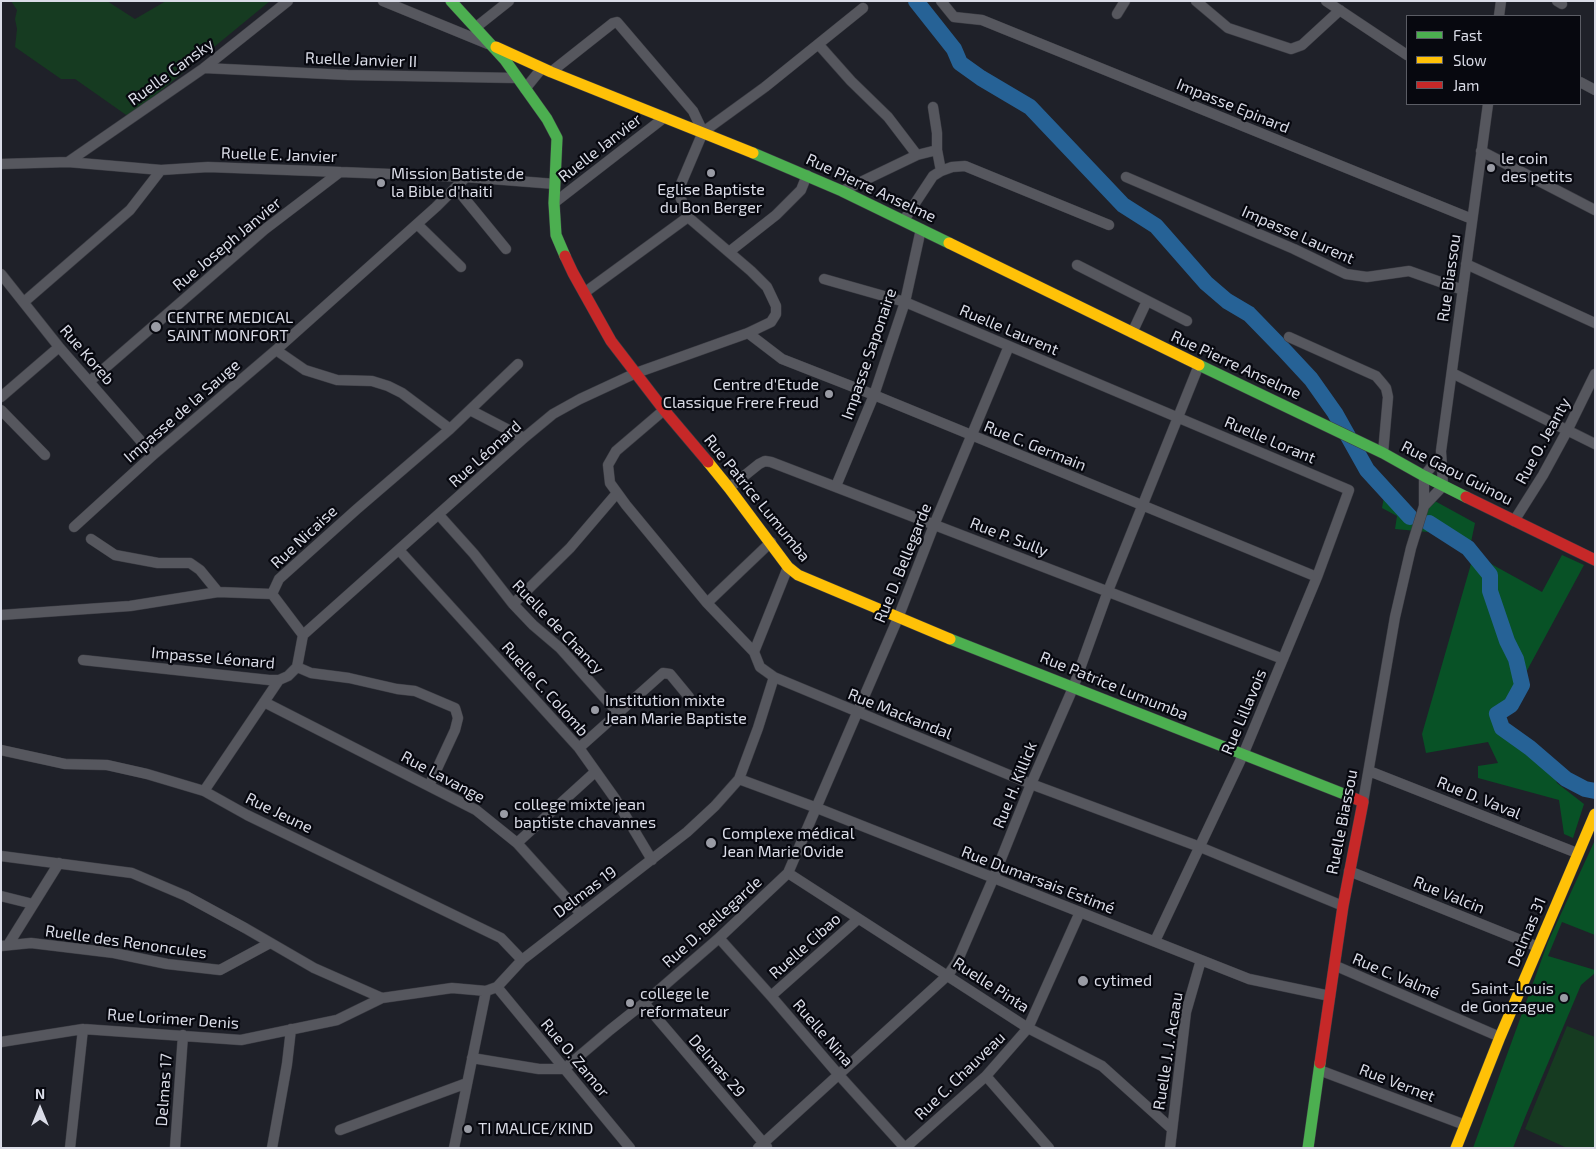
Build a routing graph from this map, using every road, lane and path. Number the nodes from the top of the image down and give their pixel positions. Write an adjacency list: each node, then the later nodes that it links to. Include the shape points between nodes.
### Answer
1 (288, 1): 18 (street, Ruelle Cansky)
2 (383, 1): 16 (street, Rue Pierre Anselme)
3 (451, 1): 14 (street, Rue Patrice Lumumba)
4 (509, 1): 14 (street)
5 (941, 1): 45 (street, Impasse Epinard, via 954,17 982,20)
6 (1125, 1): 12 (street)
7 (1196, 1): 11 (street, via 1228,28 1291,49 1302,45)
8 (1326, 1): 11 (street)
9 (1501, 1): 13 (street)
10 (863, 8): 15 (street)
11 (1340, 10): 17 (street)
12 (1117, 14)
13 (1499, 15)
14 (475, 28): 16 (street, Rue Patrice Lumumba)
15 (819, 45): 27 (street); 30 (street, via 888,117)
16 (493, 46): 19 (street, Rue Pierre Anselme); 20 (street, Rue Patrice Lumumba)
17 (1406, 54)
18 (204, 68): 20 (street, Ruelle Janvier II); 31 (street, Ruelle Cansky)
19 (547, 70): 22 (street); 26 (street, Rue Pierre Anselme); 27 (street, via 617,22 693,111)
20 (517, 78): 22 (street, Rue Patrice Lumumba)
21 (1581, 83): 23 (street)
22 (525, 89): 39 (street, Rue Patrice Lumumba, via 548,119 556,138)
23 (1595, 90)
24 (1485, 106): 29 (street, Rue Biassou)
25 (932, 107): 28 (street)
26 (664, 117): 27 (street, Rue Pierre Anselme); 42 (street, Ruelle Janvier)
27 (703, 132): 36 (street, Rue Pierre Anselme); 44 (street, via 679,185 678,191)
28 (937, 150): 30 (street); 34 (street)
29 (1481, 151): 43 (street); 45 (street, Rue Biassou)
30 (917, 155): 41 (street)
31 (68, 162): 32 (street, Ruelle E. Janvier); 33 (street, Ruelle E. Janvier)
32 (1, 164)
33 (161, 170): 35 (street, Ruelle E. Janvier, via 208,167); 60 (street, via 130,210)
34 (941, 170): 46 (street, via 933,176); 48 (street, via 965,166)
35 (340, 172): 37 (street, Ruelle E. Janvier); 75 (street, Rue Joseph Janvier, via 264,230)
36 (807, 175): 41 (street, Rue Pierre Anselme); 51 (street, via 801,190 776,215)
37 (466, 177): 39 (street, Ruelle E. Janvier); 40 (street, Impasse de la Sauge)
38 (1126, 177): 57 (street, Impasse Laurent, via 1346,274 1367,277 1408,271)
39 (555, 184): 42 (street, Rue Patrice Lumumba)
40 (456, 188): 47 (street, Impasse de la Sauge); 50 (street)
41 (842, 191): 46 (street, Rue Pierre Anselme)
42 (554, 203): 58 (street, Rue Patrice Lumumba, via 556,235)
43 (1595, 210)
44 (688, 217): 51 (street, Rue Léonard); 58 (street)
45 (1472, 219): 52 (street, Rue Biassou)
46 (904, 220): 49 (street, Rue Pierre Anselme)
47 (417, 224): 54 (street); 69 (street, Impasse de la Sauge)
48 (1109, 225)
49 (921, 229): 61 (street, Impasse Saponaire); 65 (street, Rue Pierre Anselme)
50 (506, 248)
51 (729, 252): 64 (street, Rue Léonard, via 767,287 776,306 771,322)
52 (1466, 264): 57 (street, Rue Biassou); 63 (street)
53 (1077, 265): 59 (street)
54 (461, 267)
55 (1, 274): 60 (street, Rue Koreb)
56 (824, 279): 61 (street, Ruelle Laurent)
57 (1463, 290): 73 (street, Rue Biassou)
58 (584, 293): 72 (street, Rue Patrice Lumumba, via 611,340)
59 (1148, 301): 62 (street); 65 (street)
60 (24, 302): 68 (street, Rue Koreb)
61 (905, 302): 67 (street, Ruelle Laurent); 76 (street, Impasse Saponaire)
62 (1187, 321)
63 (1595, 323)
64 (748, 333): 72 (street, Rue Léonard); 76 (street, Rue C. Germain, via 782,359)
65 (1132, 333): 71 (street, Rue Pierre Anselme)
66 (1289, 337): 87 (street, Rue Gaou Guinou, via 1376,376 1382,382 1388,397)
67 (1009, 346): 81 (street, Ruelle Laurent); 84 (street, Rue D. Bellegarde)
68 (59, 347): 75 (street, Rue Koreb); 77 (street)
69 (276, 350): 82 (street, via 305,370 337,380 372,381 388,386); 89 (street, Impasse de la Sauge)
70 (518, 364): 79 (street, Rue Nicaise)
71 (1199, 366): 81 (street, Rue H. Killick); 87 (street, Rue Pierre Anselme)
72 (636, 373): 80 (street, Rue Patrice Lumumba); 85 (street, Rue Léonard, via 580,398 553,414)
73 (1452, 373): 83 (street); 90 (street, Rue Biassou)
74 (1595, 374): 83 (street, Rue O. Jeanty)
75 (90, 381): 89 (street, Rue Koreb)
76 (874, 395): 84 (street, Rue C. Germain); 92 (street, Impasse Saponaire)
77 (1, 397)
78 (1, 410): 88 (street)
79 (470, 410): 82 (street, Rue Nicaise); 85 (street)
80 (664, 410): 94 (street, Rue Patrice Lumumba); 96 (street, Rue Mackandal, via 616,451 608,465 610,483)
81 (1179, 418): 95 (street, Ruelle Lorant); 97 (street, Rue H. Killick)
82 (450, 429): 111 (street, Rue Nicaise, via 279,578)
83 (1567, 431): 86 (street); 100 (street, Rue O. Jeanty)
84 (972, 436): 97 (street, Rue C. Germain); 101 (street, Rue D. Bellegarde)
85 (524, 438): 99 (street, Rue Léonard)
86 (1595, 444)
87 (1383, 453): 91 (street, Rue Gaou Guinou)
88 (45, 455)
89 (153, 455): 102 (street, Impasse de la Sauge)
90 (1440, 456): 91 (street); 93 (street, Rue Biassou)
91 (1424, 476): 93 (street, Rue Gaou Guinou); 98 (street)
92 (836, 486): 94 (street, Rue P. Sully, via 765,462); 101 (street, Rue P. Sully)
93 (1443, 486): 98 (street); 100 (street, Rue Gaou Guinou)
94 (729, 488): 104 (street, Rue Patrice Lumumba)
95 (1348, 490): 108 (street, Rue Lillavois)
96 (617, 493): 112 (street, Rue Mackandal); 113 (street, via 570,548)
97 (1141, 506): 108 (street, Rue C. Germain); 109 (street, Rue H. Killick)
98 (1424, 506): 131 (street, Ruelle Biassou, via 1395,617)
99 (438, 516): 105 (street, Rue Léonard); 113 (street, Ruelle de Chancy, via 474,554)
100 (1514, 521): 106 (street, Rue Gaou Guinou)
101 (934, 525): 109 (street, Rue P. Sully); 115 (street, Rue D. Bellegarde)
102 (74, 527)
103 (91, 539): 110 (street, via 115,555 158,563 190,563)
104 (771, 542): 107 (street, Rue Patrice Lumumba); 112 (street)
105 (400, 550): 116 (street, Rue Léonard); 128 (street, Ruelle C. Colomb)
106 (1595, 560)
107 (788, 567): 115 (street, Rue Patrice Lumumba, via 798,575); 117 (street)
108 (1316, 577): 118 (street, Rue Lillavois)
109 (1108, 591): 118 (street, Rue P. Sully); 123 (street, Rue H. Killick)
110 (218, 592): 111 (street, Rue Nicaise); 114 (street, Rue Nicaise, via 130,606)
111 (272, 594): 116 (street)
112 (707, 602): 117 (street, Rue Mackandal)
113 (513, 604): 126 (street, Ruelle de Chancy, via 560,648)
114 (1, 615)
115 (898, 618): 123 (street, Rue Patrice Lumumba); 127 (street, Rue D. Bellegarde)
116 (303, 635): 120 (street)
117 (754, 652): 121 (street, Rue Mackandal, via 760,667)
118 (1283, 659): 130 (street, Rue Lillavois)
119 (83, 660): 122 (street, Impasse Léonard)
120 (297, 667): 122 (street, Impasse Léonard); 135 (street, Impasse Léonard, via 311,673 415,691 455,708 458,718 455,730)
121 (774, 677): 127 (street, Rue Mackandal); 133 (street, Delmas 19)
122 (280, 680): 125 (street)
123 (1073, 688): 130 (street, Rue Patrice Lumumba); 134 (street, Rue H. Killick)
124 (689, 697): 126 (street, via 670,674 663,673)
125 (264, 702): 135 (street, Rue Lavange); 136 (street)
126 (618, 713): 128 (street)
127 (857, 713): 134 (street, Rue Mackandal); 138 (street, Rue D. Bellegarde)
128 (580, 748): 132 (street, Ruelle C. Colomb)
129 (1, 750): 136 (street, Rue Jeune, via 64,764 107,765)
130 (1243, 755): 137 (street, Rue Patrice Lumumba); 141 (street, Rue Lillavois)
131 (1369, 771): 137 (street, Ruelle Biassou); 142 (street, Rue D. Vaval)
132 (596, 772): 140 (street); 144 (street, Ruelle C. Colomb)
133 (739, 779): 138 (street, Rue Dumarsais Estimé); 144 (street, Delmas 19, via 716,806)
134 (1031, 784): 141 (street, Rue Mackandal); 148 (street, Rue H. Killick)
135 (429, 786): 140 (street, Rue Lavange, via 476,810)
136 (204, 791): 160 (street, Rue Jeune, via 501,938)
137 (1362, 802): 146 (street, Ruelle Biassou)
138 (817, 808): 147 (street, Rue D. Bellegarde); 148 (street, Rue Dumarsais Estimé)
139 (1595, 814): 142 (street, Delmas 31)
140 (517, 843): 153 (street, Rue Lavange)
141 (1200, 847): 151 (street, Rue Mackandal); 156 (street, Rue Lillavois)
142 (1577, 853): 159 (street, Delmas 31)
143 (1, 856): 145 (street)
144 (652, 860): 153 (street, Delmas 19)
145 (59, 863): 150 (street); 157 (street, via 132,873 186,896)
146 (1349, 871): 151 (street, Ruelle Biassou); 159 (street, Rue Valcin)
147 (788, 873): 154 (street, Ruelle Pinta); 155 (street, Rue D. Bellegarde)
148 (993, 879): 152 (street, Rue Dumarsais Estimé); 163 (street, Rue H. Killick, via 957,962)
149 (1, 896): 150 (street)
150 (32, 904): 158 (street)
151 (1343, 906): 162 (street, Ruelle Biassou)
152 (1080, 912): 156 (street, Rue Dumarsais Estimé); 170 (street, Rue C. Chauveau)
153 (581, 914): 160 (street, Delmas 19)
154 (858, 919): 163 (street, Ruelle Pinta); 166 (street, Ruelle Cibao)
155 (718, 938): 166 (street, Ruelle Nina); 169 (street, Rue D. Bellegarde)
156 (1154, 941): 161 (street, Rue Dumarsais Estimé)
157 (270, 943): 158 (street, Ruelle des Renoncules, via 220,970 114,953 31,944); 168 (street, via 314,968)
158 (5, 945)
159 (1538, 947): 174 (street, Delmas 31)
160 (522, 960): 164 (street, Delmas 19)
161 (1200, 960): 167 (street, Rue Dumarsais Estimé, via 1249,979); 183 (street, Ruelle J. J. Acaau, via 1186,1012)
162 (1336, 966): 167 (street, Ruelle Biassou); 174 (street, Rue C. Valmé)
163 (948, 975): 170 (street, Ruelle Pinta); 179 (street, Rue H. Killick)
164 (497, 987): 165 (street, Delmas 19); 177 (street, Rue O. Zamor)
165 (486, 991): 168 (street, Rue Lorimer Denis, via 452,988); 176 (street)
166 (771, 996): 179 (street, Ruelle Nina)
167 (1330, 996): 178 (street, Ruelle Biassou)
168 (382, 998): 172 (street, Rue Lorimer Denis, via 336,1020)
169 (644, 1003): 177 (street, Rue D. Bellegarde); 185 (street, Delmas 29)
170 (1028, 1028): 180 (street, Rue C. Chauveau); 183 (street, Ruelle Pinta, via 1102,1066)
171 (83, 1029): 173 (street, Rue Lorimer Denis); 175 (street, Rue Lorimer Denis); 186 (street)
172 (290, 1029): 173 (street, Rue Lorimer Denis, via 241,1040); 188 (street)
173 (183, 1035): 187 (street, Delmas 17)
174 (1500, 1037): 182 (street, Delmas 31)
175 (1, 1042)
176 (472, 1058): 177 (street, via 539,1070); 181 (street)
177 (564, 1069): 190 (street, Rue O. Zamor)
178 (1319, 1070): 182 (street, Rue Vernet); 194 (street, Ruelle Biassou)
179 (838, 1074): 185 (street, Rue H. Killick); 191 (street, Ruelle Nina)
180 (986, 1076): 191 (street, Rue C. Chauveau); 192 (street)
181 (467, 1083): 184 (street); 189 (street)
182 (1465, 1125): 195 (street, Delmas 31)
183 (1172, 1129): 193 (street, Ruelle J. J. Acaau)
184 (340, 1130)
185 (763, 1146)
186 (70, 1148)
187 (175, 1148)
188 (272, 1148)
189 (454, 1148)
190 (630, 1148)
191 (905, 1148)
192 (1049, 1148)
193 (1170, 1148)
194 (1308, 1148)
195 (1456, 1148)

